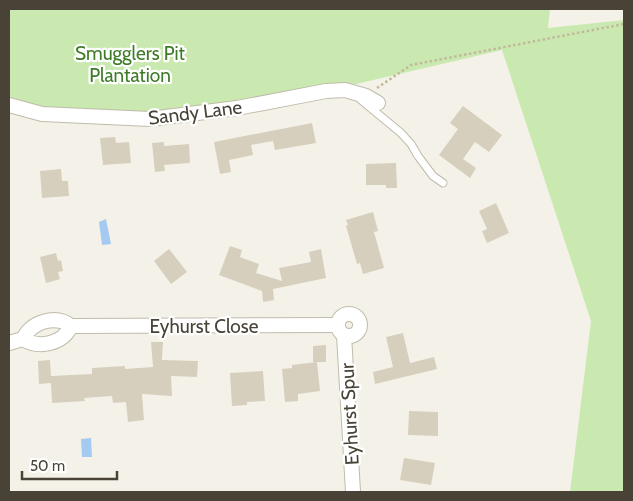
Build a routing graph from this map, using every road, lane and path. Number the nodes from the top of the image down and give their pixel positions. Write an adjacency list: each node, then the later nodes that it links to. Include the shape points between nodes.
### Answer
1 (624, 24): 2 (path, via 411,65)
2 (365, 97): 3 (street, Sandy Lane, via 344,90 326,91 238,108 150,119 42,114); 4 (lane, via 412,144 418,156)
3 (9, 105)
4 (443, 184)
5 (70, 326): 6 (street, Eyhurst Close); 7 (street, Eyhurst Close, via 56,342 40,344); 7 (street, Eyhurst Close, via 58,320 42,322 30,329)
6 (341, 330): 9 (street, Eyhurst Spur)
7 (23, 339): 8 (street, Eyhurst Close)
8 (9, 344)
9 (353, 492)

